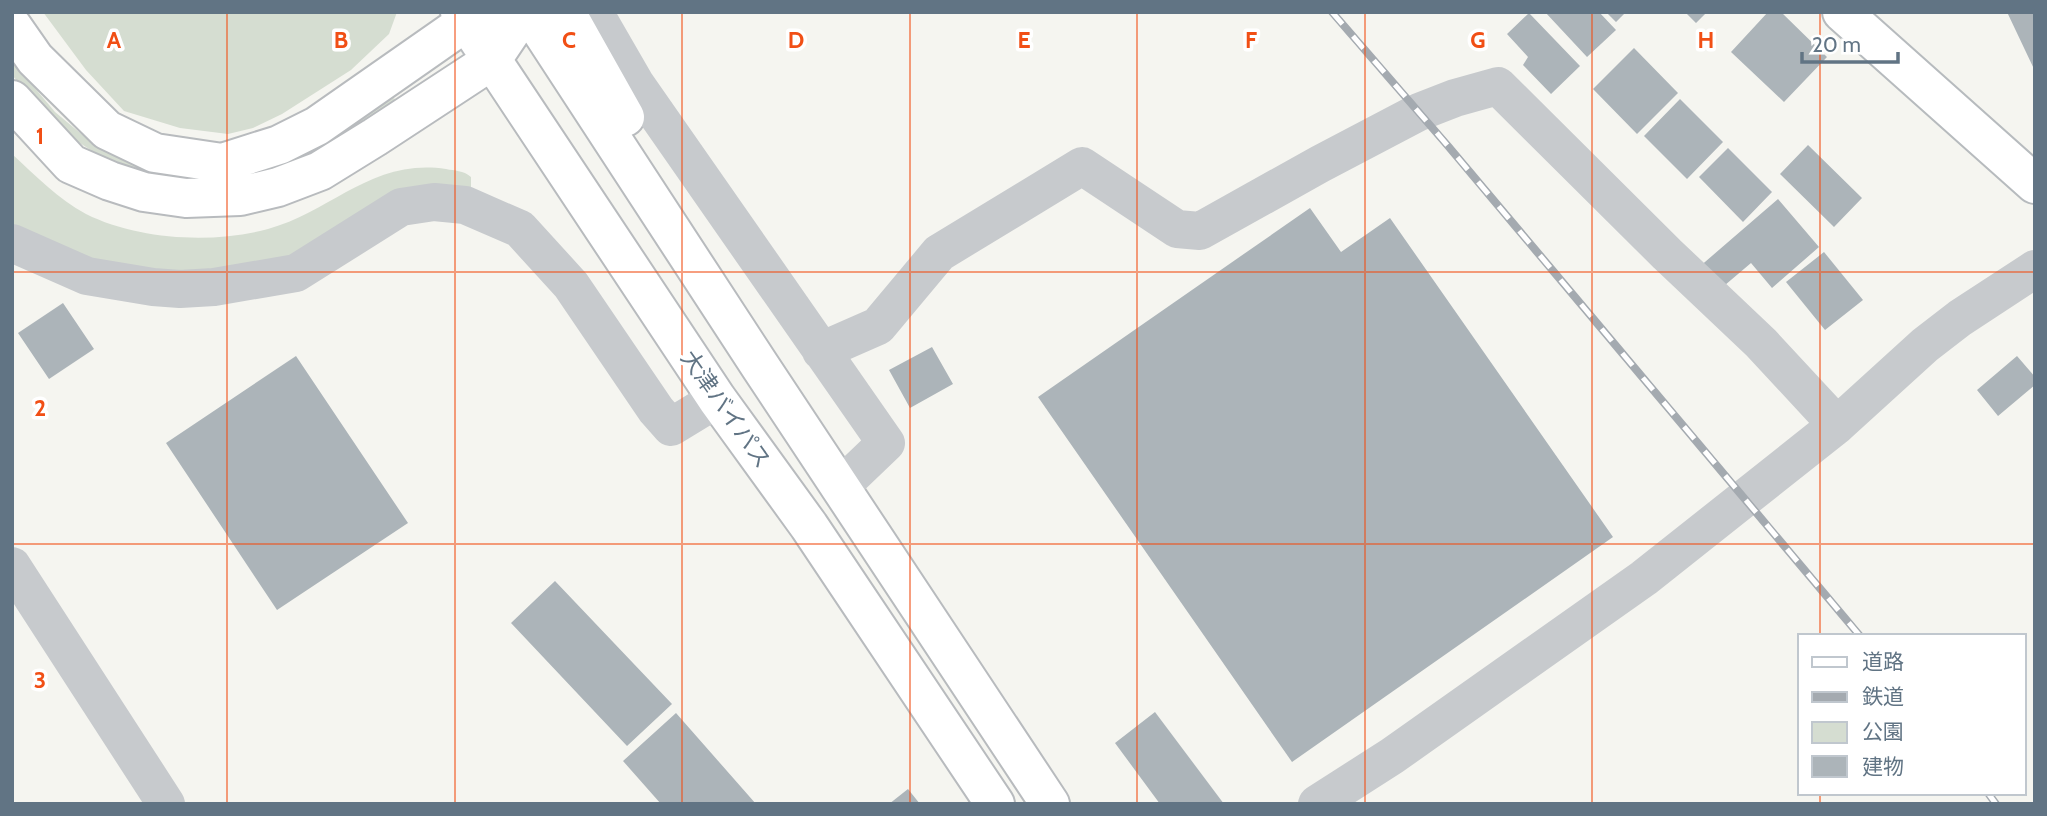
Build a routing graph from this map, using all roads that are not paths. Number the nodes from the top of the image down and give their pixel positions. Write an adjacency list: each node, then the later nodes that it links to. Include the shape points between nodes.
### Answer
1 (509, 12): 6 (main road)
2 (526, 12): 8 (main road); 14 (main road)
3 (566, 12): 14 (main road, via 630,126 751,309)
4 (594, 12): 13 (street, via 635,83)
5 (1842, 12): 10 (main road)
6 (463, 17): 7 (main road, via 317,126 279,145 222,163 155,153 107,130 35,60); 8 (main road, 大津バイパス)
7 (12, 26)
8 (491, 61): 9 (main road, via 320,171 240,196 186,198 144,192 100,177 71,164); 15 (main road, 大津バイパス)
9 (12, 100)
10 (2035, 184)
11 (12, 243): 15 (street, via 87,276 153,287 214,287 296,273 401,207 434,202 465,205 520,229 529,238 571,285 671,428)
12 (2035, 269): 16 (street, via 1943,332)
13 (821, 351): 16 (street, via 878,326 939,253 1082,166 1177,229 1200,231 1419,112 1498,86 1761,343); 17 (street, via 886,443)
14 (760, 366): 17 (main road)
15 (717, 399): 20 (main road, 大津バイパス)
16 (1837, 425): 22 (street, via 1644,578)
17 (840, 488): 21 (main road)
18 (12, 566): 19 (street)
19 (166, 804)
20 (995, 804)
21 (1050, 804)
22 (1317, 804)

